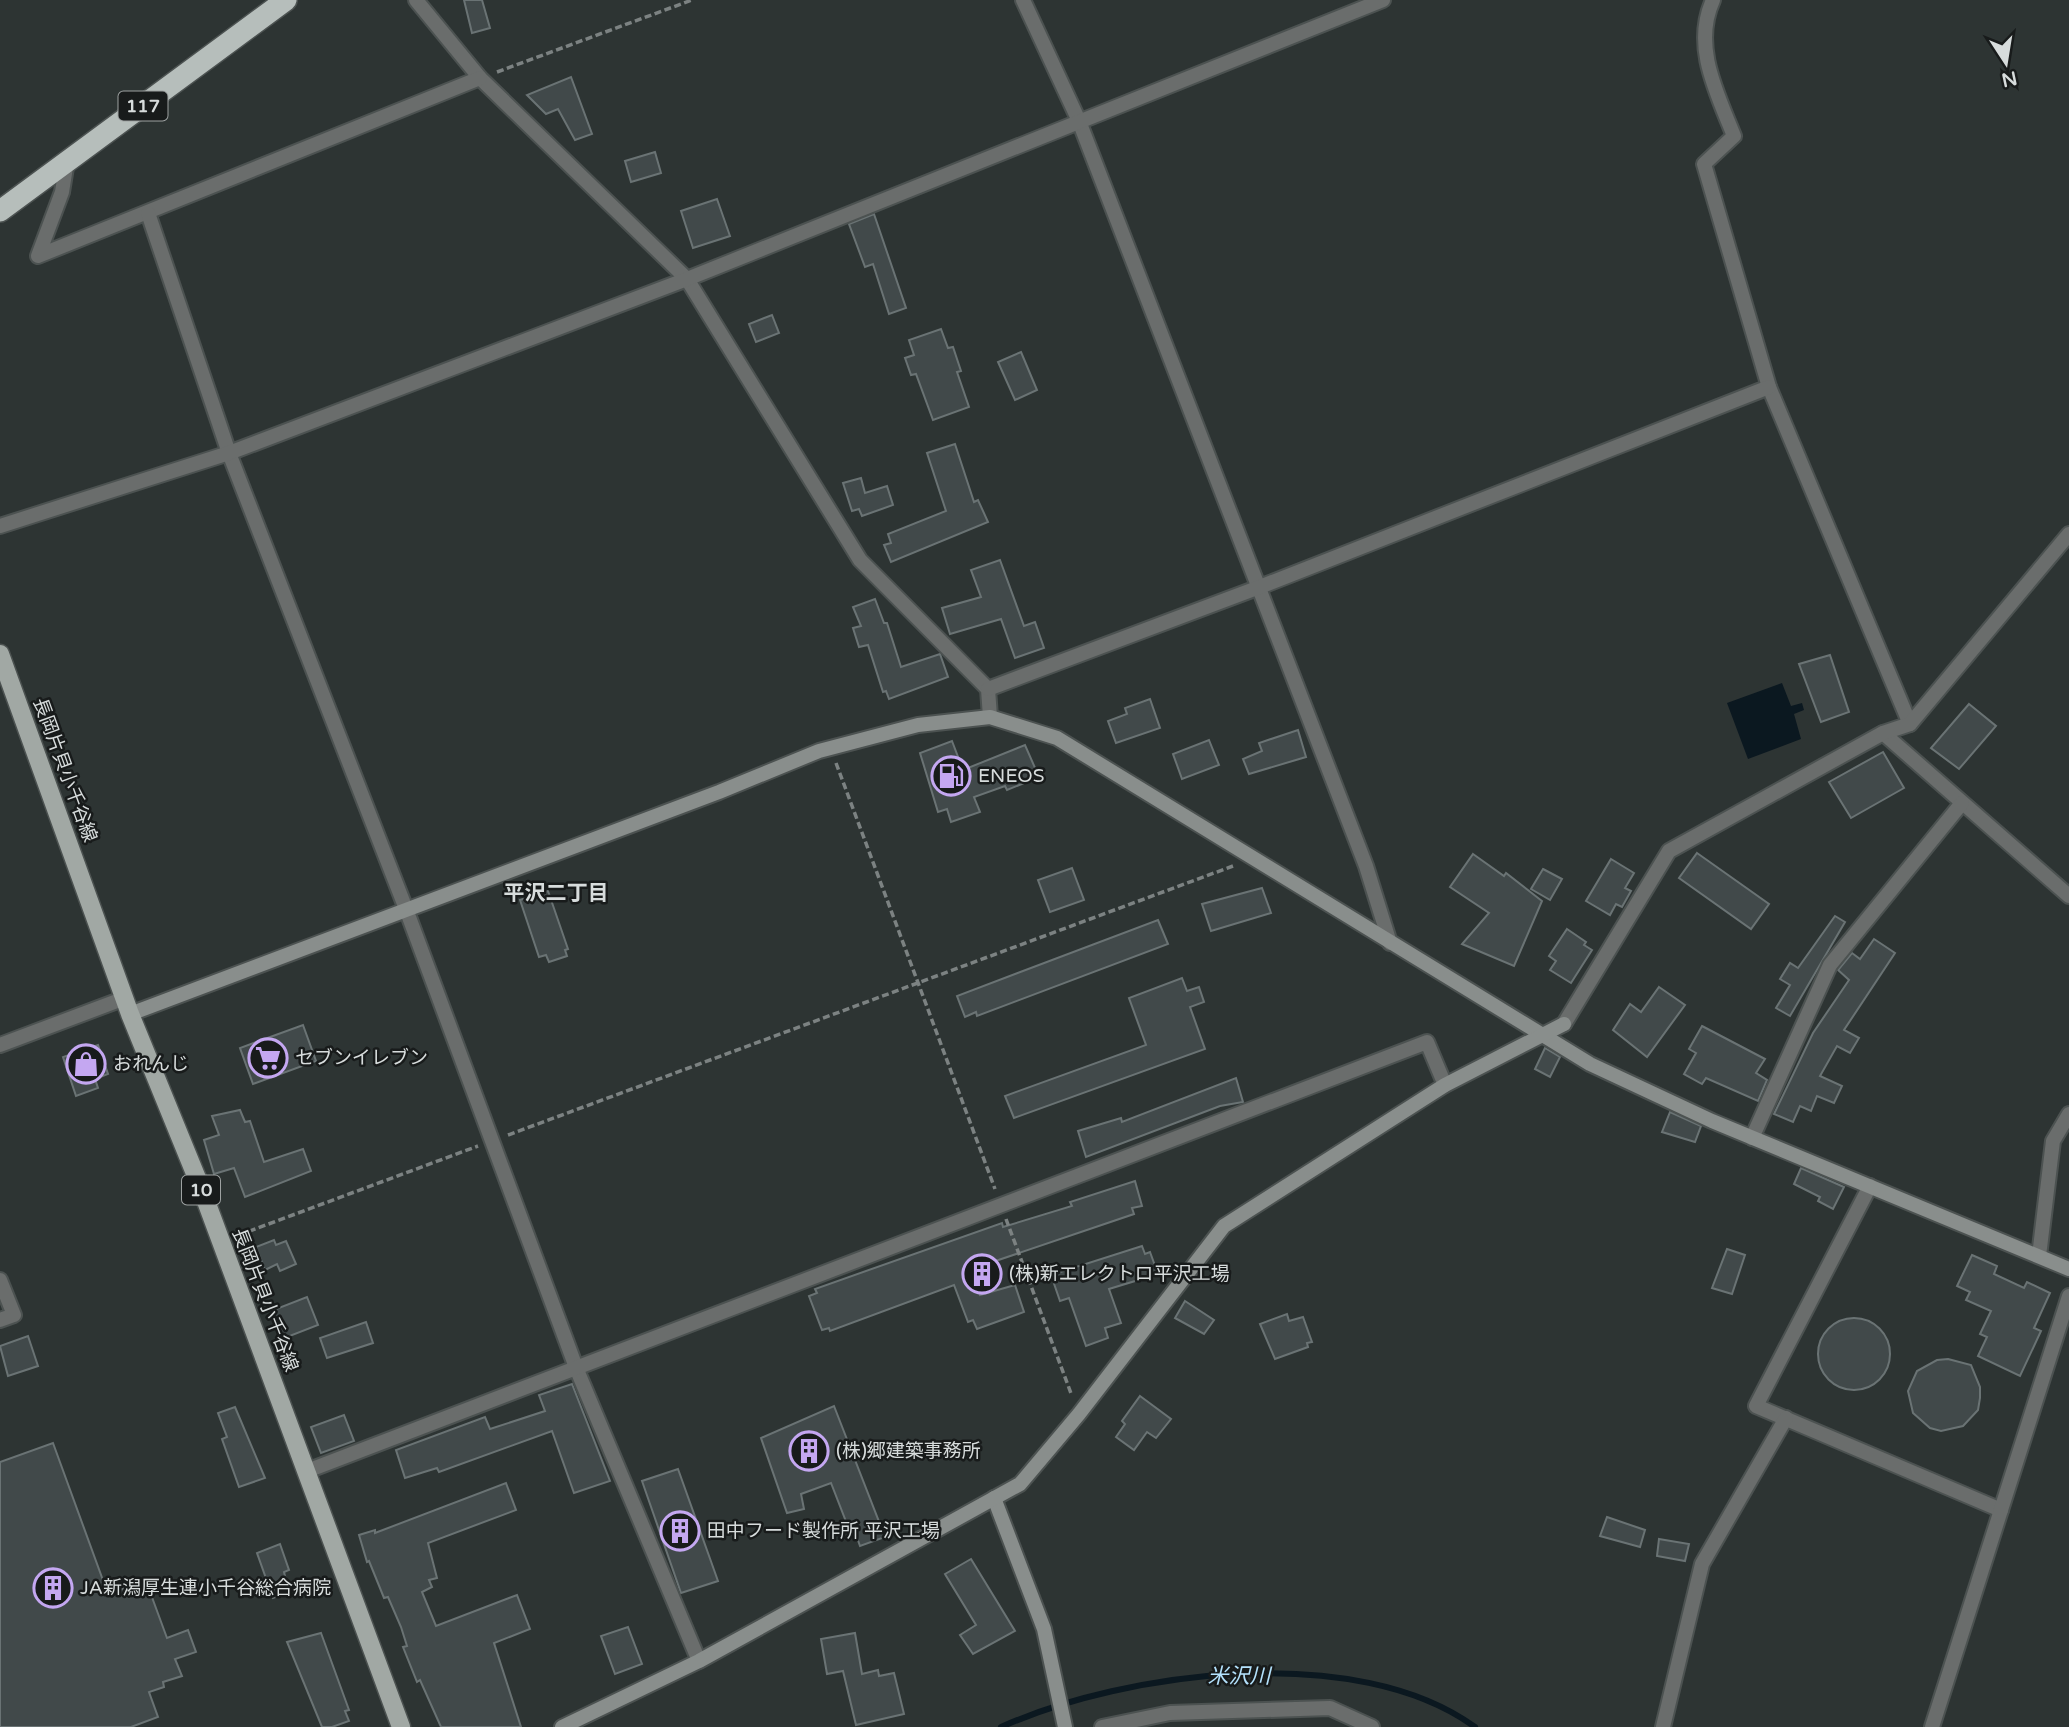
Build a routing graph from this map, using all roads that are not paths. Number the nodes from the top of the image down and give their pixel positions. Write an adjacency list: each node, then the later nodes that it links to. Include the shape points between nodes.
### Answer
1 (286, 0): 8 (highway, 117)
2 (416, 0): 6 (street)
3 (1023, 0): 7 (street)
4 (1383, 0): 7 (street)
5 (1713, 0): 12 (street, via 1705,58 1734,136 1704,164)
6 (480, 78): 10 (street); 11 (street)
7 (1079, 121): 11 (street); 16 (street)
8 (68, 161): 9 (highway, 117); 10 (street, via 62,192 38,256)
9 (0, 211)
10 (148, 213): 13 (street)
11 (687, 279): 13 (street); 18 (street, via 860,560)
12 (1769, 387): 16 (street); 20 (street)
13 (229, 453): 14 (street); 24 (street)
14 (0, 526)
15 (2069, 534): 20 (street)
16 (1257, 588): 18 (street); 25 (street, via 1366,866)
17 (0, 653): 26 (main road, 長岡片貝小千谷線 / 10)
18 (988, 689): 19 (street)
19 (989, 717): 24 (main road, via 918,725 830,748); 25 (main road, via 1057,738)
20 (1910, 724): 21 (street)
21 (1883, 733): 22 (street); 27 (street, via 1670,850)
22 (1962, 803): 23 (street); 32 (street, via 1830,965)
23 (2069, 896)
24 (406, 909): 26 (main road); 39 (street)
25 (1390, 943): 28 (main road)
26 (127, 1006): 29 (street); 41 (main road, 長岡片貝小千谷線 / 10)
27 (1564, 1024): 28 (main road)
28 (1542, 1034): 30 (main road); 32 (main road, via 1590,1064)
29 (0, 1045)
30 (1445, 1085): 39 (street, via 1427,1042); 42 (main road, via 1224,1226 1020,1484)
31 (2069, 1114): 34 (street, via 2053,1141)
32 (1752, 1138): 33 (main road)
33 (1870, 1186): 34 (main road); 40 (street, via 1756,1406)
34 (2039, 1256): 35 (main road)
35 (2069, 1269)
36 (0, 1280): 38 (street, via 14,1315)
37 (2069, 1296): 43 (street)
38 (0, 1320)
39 (578, 1370): 41 (street); 44 (street)
40 (1786, 1418): 43 (street); 50 (street, via 1702,1564)
41 (307, 1471): 45 (main road, 長岡片貝小千谷線 / 10)
42 (994, 1498): 44 (main road); 47 (main road, via 1044,1629)
43 (2001, 1510): 51 (street)
44 (699, 1661): 46 (main road)
45 (401, 1727)
46 (562, 1727)
47 (1065, 1727)
48 (1102, 1727): 49 (street, via 1170,1713 1330,1708)
49 (1372, 1727)
50 (1663, 1727)
51 (1932, 1727)

